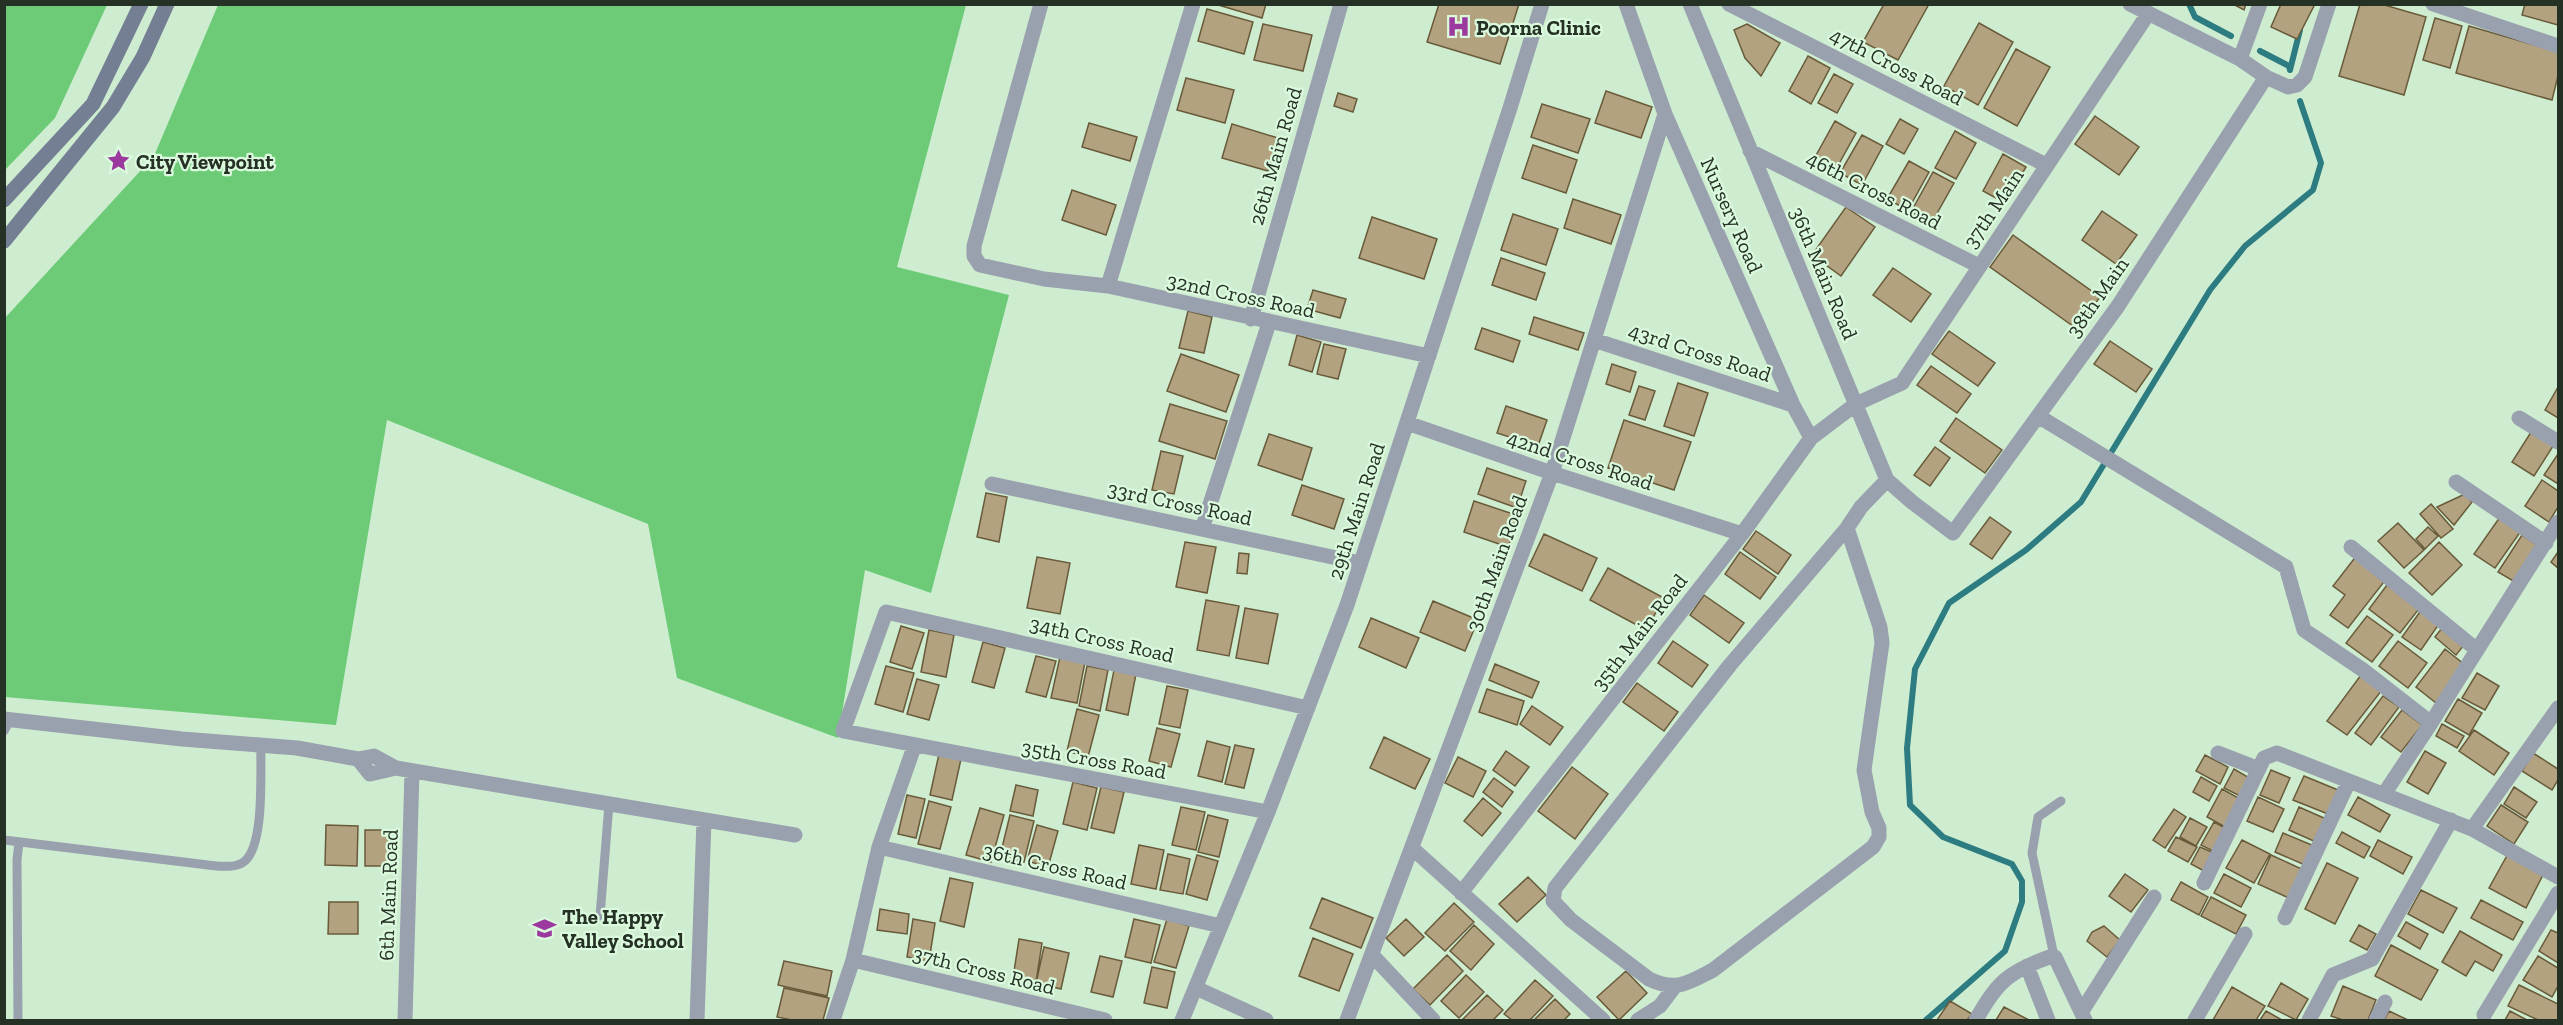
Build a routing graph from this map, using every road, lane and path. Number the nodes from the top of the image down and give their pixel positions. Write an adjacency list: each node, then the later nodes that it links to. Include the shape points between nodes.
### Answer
1 (141, 4): 21 (main road, via 93,104)
2 (167, 4): 22 (main road, via 113,106)
3 (1041, 4): 24 (street, 32nd Cross Road, via 974,256 980,265 1044,279)
4 (1193, 4): 24 (street)
5 (1341, 4): 25 (street, 26th Main Road)
6 (1542, 4): 28 (street, 29th Main Road)
7 (1626, 4): 18 (street, Nursery Road)
8 (1690, 4): 19 (street, 36th Main Road)
9 (1730, 4): 20 (street, 47th Cross Road)
10 (2130, 4): 14 (street)
11 (2260, 4): 16 (street)
12 (2329, 4): 17 (street, via 2305,77 2288,87)
13 (2433, 4): 15 (street)
14 (2148, 14): 16 (street); 20 (street, 37th Main)
15 (2559, 46)
16 (2240, 59): 17 (street)
17 (2266, 77): 31 (street, 38th Main, via 2118,306)
18 (1665, 114): 27 (street, 30th Main Road); 30 (street, Nursery Road)
19 (1750, 151): 23 (street, 46th Cross Road); 29 (street, 36th Main Road)
20 (2046, 165): 23 (street, 37th Main)
21 (4, 201)
22 (4, 241)
23 (1979, 266): 29 (street, 37th Main, via 1902,383)
24 (1108, 286): 25 (street, 32nd Cross Road)
25 (1251, 320): 26 (street, 32nd Cross Road)
26 (1269, 323): 28 (street, 32nd Cross Road); 42 (street)
27 (1594, 340): 30 (street, 43rd Cross Road); 36 (street, 30th Main Road)
28 (1429, 356): 33 (street, 29th Main Road)
29 (1856, 404): 34 (street, 35th Main Road); 37 (street, 36th Main Road)
30 (1793, 405): 34 (street, Nursery Road)
31 (2038, 416): 43 (street, 38th Main); 53 (street, via 2286,567 2304,630)
32 (2519, 418): 35 (street)
33 (1407, 423): 36 (street, 42nd Cross Road); 47 (street, 29th Main Road)
34 (1810, 438): 44 (street, 35th Main Road)
35 (2559, 442)
36 (1552, 473): 44 (street, 42nd Cross Road); 71 (street, 30th Main Road)
37 (1887, 480): 41 (street); 43 (street, 36th Main Road)
38 (2456, 482): 45 (street)
39 (992, 484): 42 (street, 33rd Cross Road)
40 (2559, 522): 45 (street)
41 (1847, 528): 85 (street, via 1882,644 1864,770 1879,837 1873,848 1713,970); 85 (street, via 1730,665 1555,888 1554,901 1571,920 1648,979 1663,986)
42 (1202, 529): 47 (street, 33rd Cross Road)
43 (1953, 533)
44 (1742, 534): 74 (street, 35th Main Road)
45 (2546, 543): 49 (street)
46 (2351, 547): 49 (street)
47 (1360, 563): 50 (street, 29th Main Road)
48 (886, 612): 50 (street, 34th Cross Road); 55 (street, 35th Cross Road, via 843,732)
49 (2477, 650): 53 (street)
50 (1308, 708): 63 (street, 29th Main Road)
51 (2559, 708): 66 (street)
52 (6, 723): 54 (street)
53 (2431, 723): 60 (street)
54 (261, 745): 58 (street, via 358,759 374,756 396,768); 69 (lane, via 255,848 244,862 208,865)
55 (914, 747): 63 (street, 35th Cross Road); 70 (street)
56 (2218, 753): 57 (street)
57 (2259, 769): 59 (street, via 2264,758 2277,753); 73 (street)
58 (412, 771): 62 (street); 91 (street, 6th Main Road)
59 (2349, 781): 60 (street); 78 (street)
60 (2384, 794): 65 (street)
61 (2061, 801): 82 (lane, via 2038,816 2032,853)
62 (609, 804): 64 (street); 77 (lane)
63 (1268, 812): 79 (street, 29th Main Road)
64 (704, 820): 67 (street); 92 (street)
65 (2451, 820): 66 (street); 104 (street, via 2372,959 2333,975)
66 (2472, 829): 72 (street)
67 (795, 835)
68 (4, 840): 69 (lane)
69 (19, 842): 90 (lane)
70 (879, 846): 79 (street, 36th Cross Road); 83 (street)
71 (1412, 849): 74 (street); 81 (street, 30th Main Road)
72 (2559, 877)
73 (2204, 883)
74 (1461, 893): 99 (street)
75 (2559, 893): 88 (street)
76 (2154, 897): 89 (street)
77 (600, 916)
78 (2284, 918)
79 (1221, 926): 86 (street, 29th Main Road)
80 (2245, 933): 103 (street)
81 (1373, 956): 97 (street, 30th Main Road); 98 (street)
82 (2054, 956): 84 (street); 89 (street)
83 (854, 960): 93 (street); 94 (street, 37th Cross Road)
84 (2026, 966): 101 (street, via 1998,984); 102 (street)
85 (1675, 986): 100 (street, via 1660,1006)
86 (1196, 988): 95 (street, 29th Main Road); 96 (street)
87 (2385, 1002): 105 (street)
88 (2484, 1015)
89 (2084, 1016)
90 (18, 1020)
91 (405, 1020)
92 (697, 1020)
93 (833, 1020)
94 (1105, 1020)
95 (1182, 1020)
96 (1266, 1020)
97 (1347, 1020)
98 (1433, 1020)
99 (1603, 1020)
100 (1638, 1020)
101 (1976, 1020)
102 (2049, 1020)
103 (2195, 1020)
104 (2309, 1020)
105 (2376, 1020)

